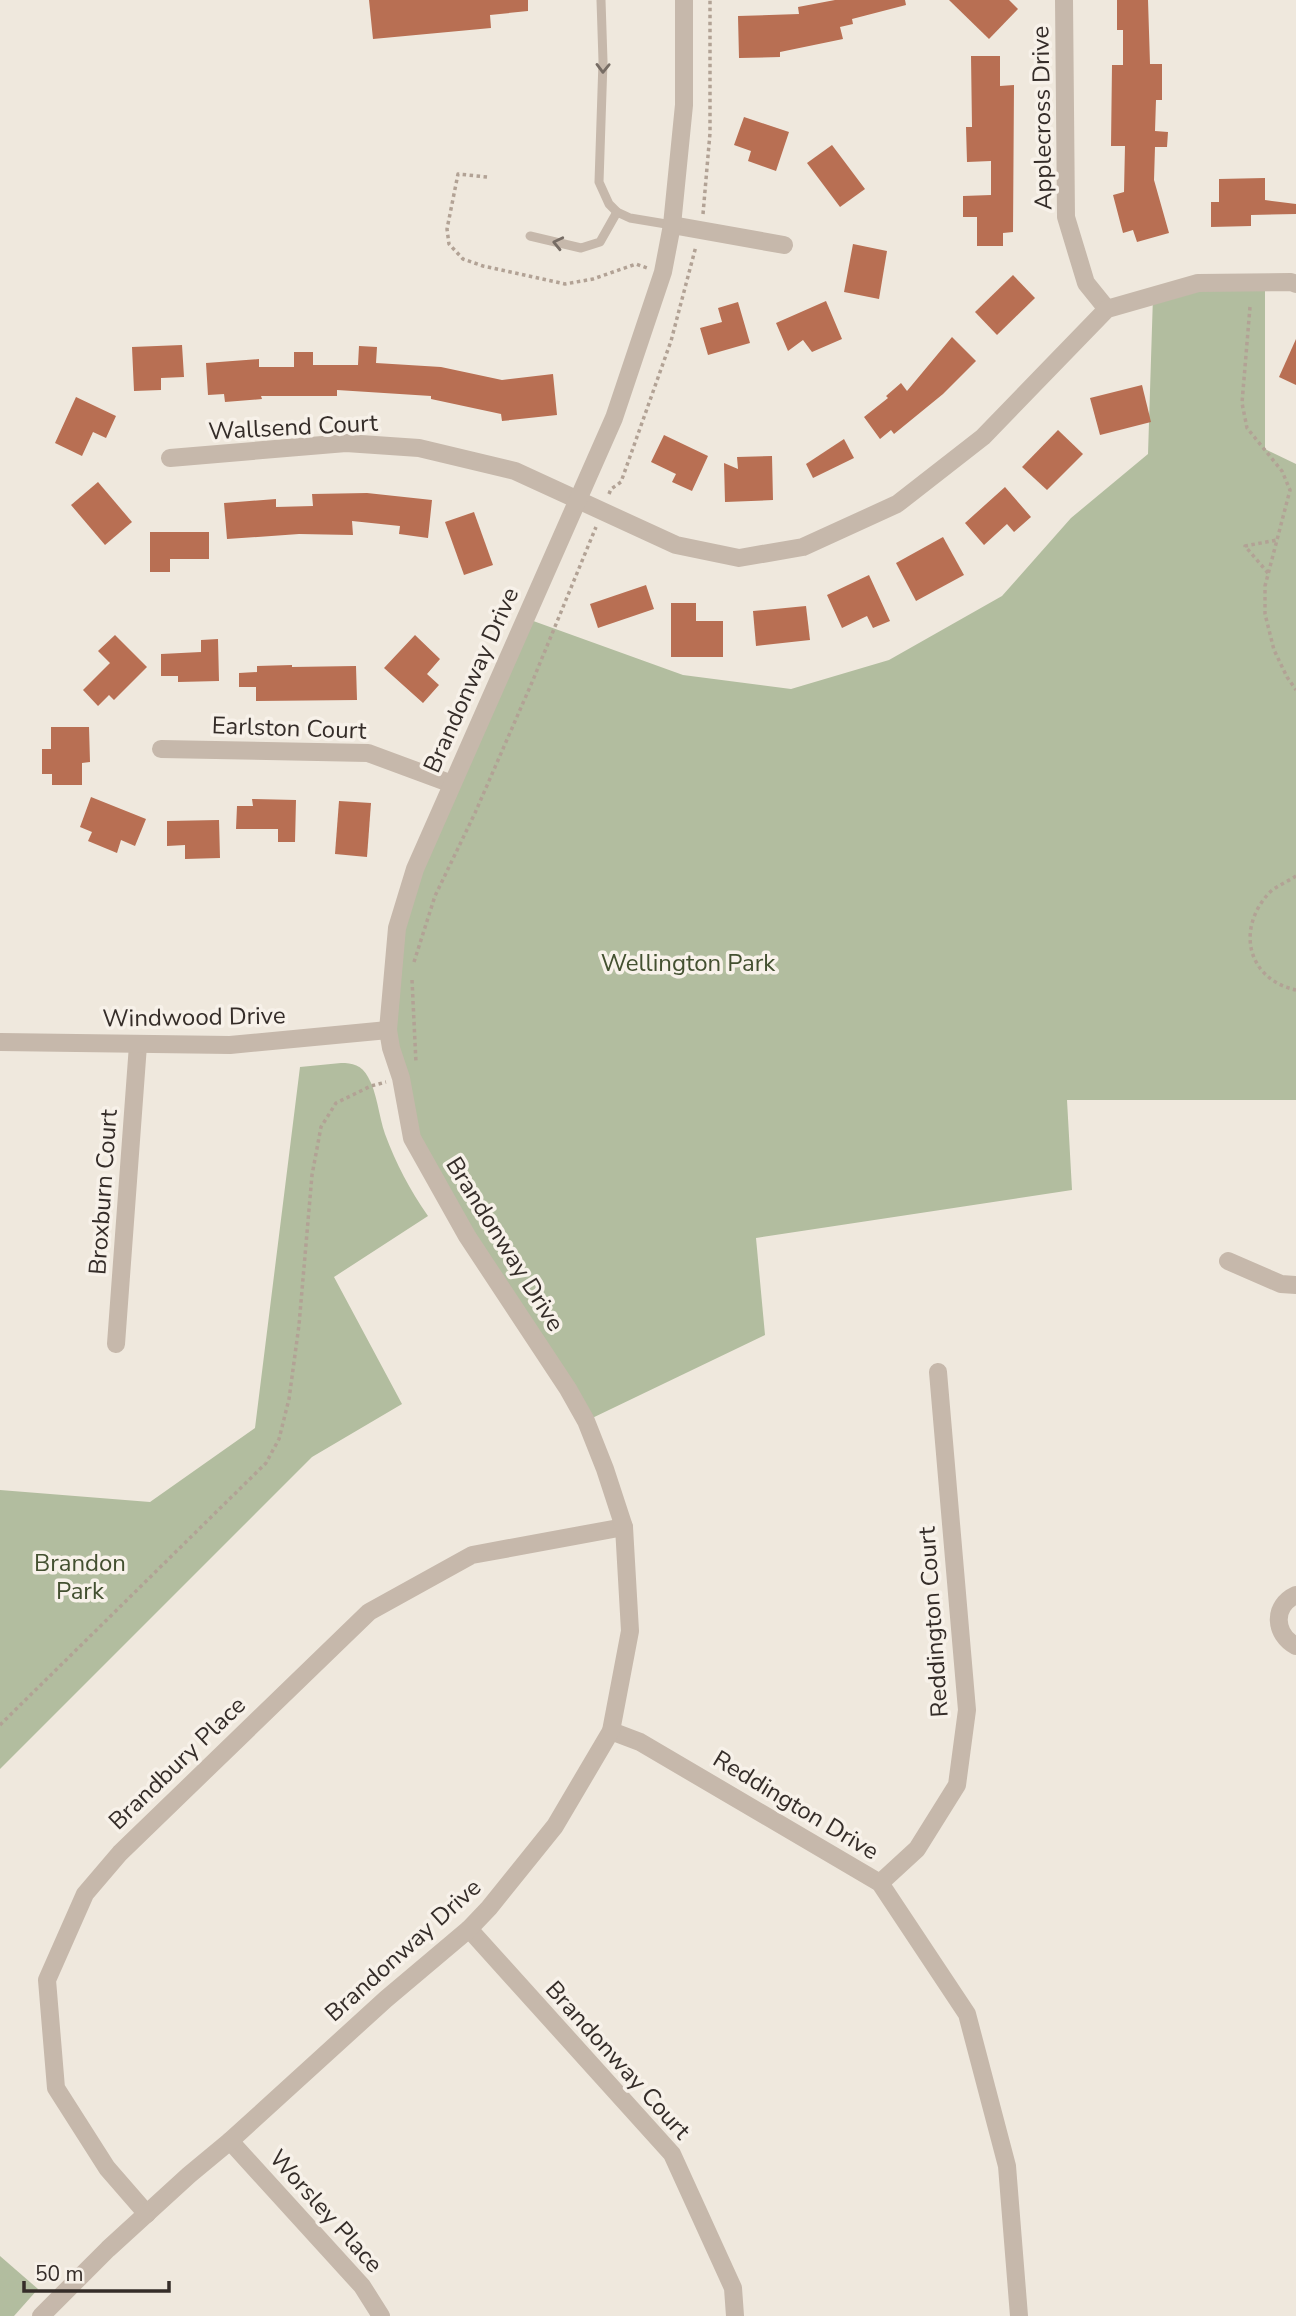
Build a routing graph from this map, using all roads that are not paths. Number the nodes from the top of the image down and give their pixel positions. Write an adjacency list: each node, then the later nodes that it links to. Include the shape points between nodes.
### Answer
1 (601, 0): 4 (lane, one-way to 4, via 599,182)
2 (684, 0): 5 (street, Brandonway Drive, via 684,105)
3 (1065, 0): 9 (street, Applecross Drive, via 1066,217 1086,283)
4 (617, 212): 5 (lane); 6 (lane, one-way to 6, via 600,242 581,248)
5 (673, 225): 7 (street); 11 (street, Brandonway Drive, via 663,272 618,406)
6 (530, 236)
7 (784, 245)
8 (1296, 284): 9 (street, via 1198,283)
9 (1107, 309): 11 (street, Wallsend Court, via 983,437 897,504 803,547 739,558 677,545)
10 (170, 458): 11 (street, Wallsend Court, via 346,443 419,448 515,471)
11 (579, 499): 13 (street, Brandonway Drive)
12 (161, 749): 13 (street, Earlston Court, via 368,753)
13 (452, 784): 14 (street, Brandonway Drive, via 415,869 397,928)
14 (388, 1030): 16 (street, Windwood Drive, via 230,1045); 21 (street, Brandonway Drive, via 412,1138 467,1236 580,1410)
15 (0, 1042): 16 (street, Windwood Drive)
16 (138, 1045): 19 (street, Broxburn Court)
17 (1228, 1261): 18 (street, via 1281,1284)
18 (1296, 1285)
19 (116, 1343)
20 (938, 1372): 25 (street, Reddington Court, via 967,1710 957,1785 917,1849)
21 (624, 1527): 24 (street, Brandonway Drive, via 630,1631); 28 (street, Brandbury Place, via 472,1555 369,1612 120,1853 85,1894 47,1980 56,2088 107,2168)
22 (1296, 1595): 23 (street, via 1285,1602 1278,1618 1282,1635)
23 (1296, 1646)
24 (611, 1731): 25 (street, Reddington Drive, via 640,1742); 26 (street, Brandonway Drive, via 555,1826)
25 (880, 1883): 32 (street, Reddington Drive, via 967,2014 1007,2165)
26 (469, 1929): 27 (street, Brandonway Drive); 31 (street, Brandonway Court, via 672,2154 733,2288)
27 (230, 2141): 28 (street, Brandonway Drive); 30 (street, Worsley Place, via 362,2286)
28 (147, 2214): 29 (street, Brandonway Drive)
29 (40, 2316)
30 (381, 2316)
31 (735, 2316)
32 (1019, 2316)

